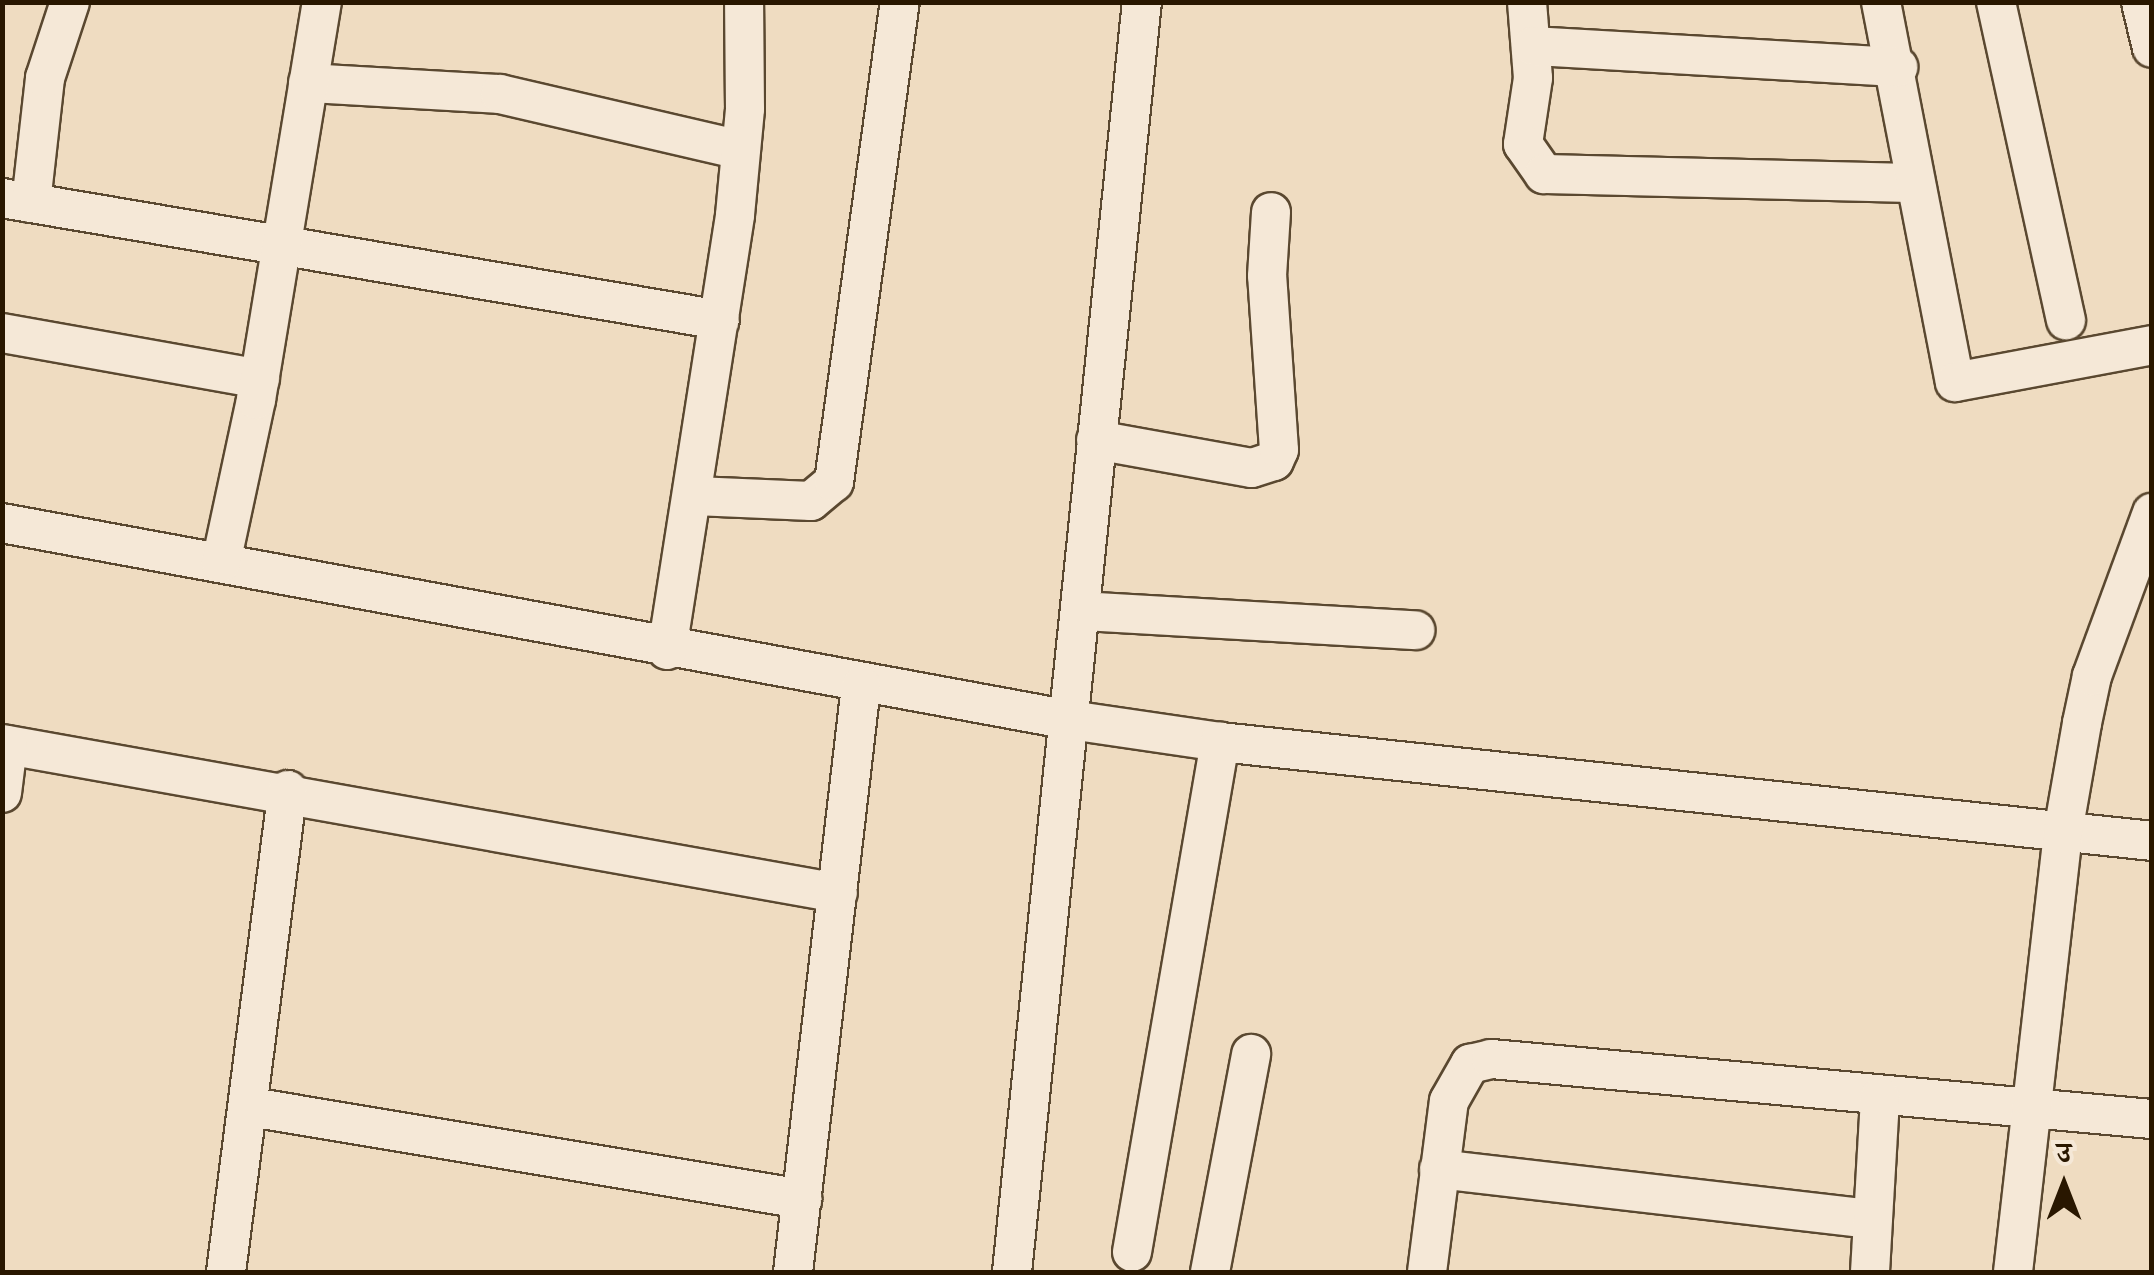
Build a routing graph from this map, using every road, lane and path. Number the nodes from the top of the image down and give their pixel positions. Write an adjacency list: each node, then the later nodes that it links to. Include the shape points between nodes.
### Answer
1 (70, 2): 16 (street)
2 (322, 2): 13 (street)
3 (744, 2): 14 (street)
4 (900, 2): 25 (street, via 834,482 810,501)
5 (1142, 2): 24 (street)
6 (1528, 2): 10 (street)
7 (1881, 2): 12 (street)
8 (1996, 2): 20 (street)
9 (2140, 2): 11 (street)
10 (1533, 46): 12 (street); 15 (street, via 1522,144 1544,174)
11 (2152, 48)
12 (1898, 67): 15 (street)
13 (308, 83): 14 (street, via 500,94); 18 (street)
14 (741, 150): 19 (street)
15 (1912, 184): 22 (street, via 1955,382)
16 (17, 200): 18 (street)
17 (1271, 212): 24 (street, via 1267,276 1279,450 1274,462 1252,468)
18 (279, 248): 19 (street); 23 (street)
19 (720, 320): 25 (street)
20 (2066, 320)
21 (2, 332): 23 (street)
22 (2152, 345)
23 (260, 379): 28 (street)
24 (1096, 440): 30 (street)
25 (695, 496): 32 (street)
26 (2152, 513): 29 (street)
27 (2, 523): 28 (street)
28 (221, 563): 32 (street)
29 (2137, 585): 39 (street, via 2092,676)
30 (1080, 611): 31 (street); 34 (street)
31 (1415, 630)
32 (667, 650): 33 (street)
33 (861, 686): 34 (street); 41 (street)
34 (1070, 720): 35 (street); 53 (street)
35 (1220, 742): 39 (street); 50 (street)
36 (5, 745): 37 (street); 38 (street)
37 (288, 790): 41 (street); 44 (street)
38 (2, 793)
39 (2064, 832): 40 (street); 45 (street)
40 (2152, 841)
41 (838, 893): 48 (street)
42 (1251, 1054): 54 (street)
43 (1880, 1097): 45 (street); 47 (street, via 1491,1059 1470,1064 1457,1081); 49 (street)
44 (251, 1107): 48 (street); 51 (street)
45 (2035, 1114): 46 (street); 57 (street)
46 (2152, 1120)
47 (1439, 1169): 49 (street); 55 (street)
48 (802, 1199): 52 (street)
49 (1872, 1219): 56 (street)
50 (1132, 1252)
51 (226, 1272)
52 (794, 1272)
53 (1012, 1272)
54 (1210, 1272)
55 (1427, 1272)
56 (1870, 1272)
57 (2012, 1272)

